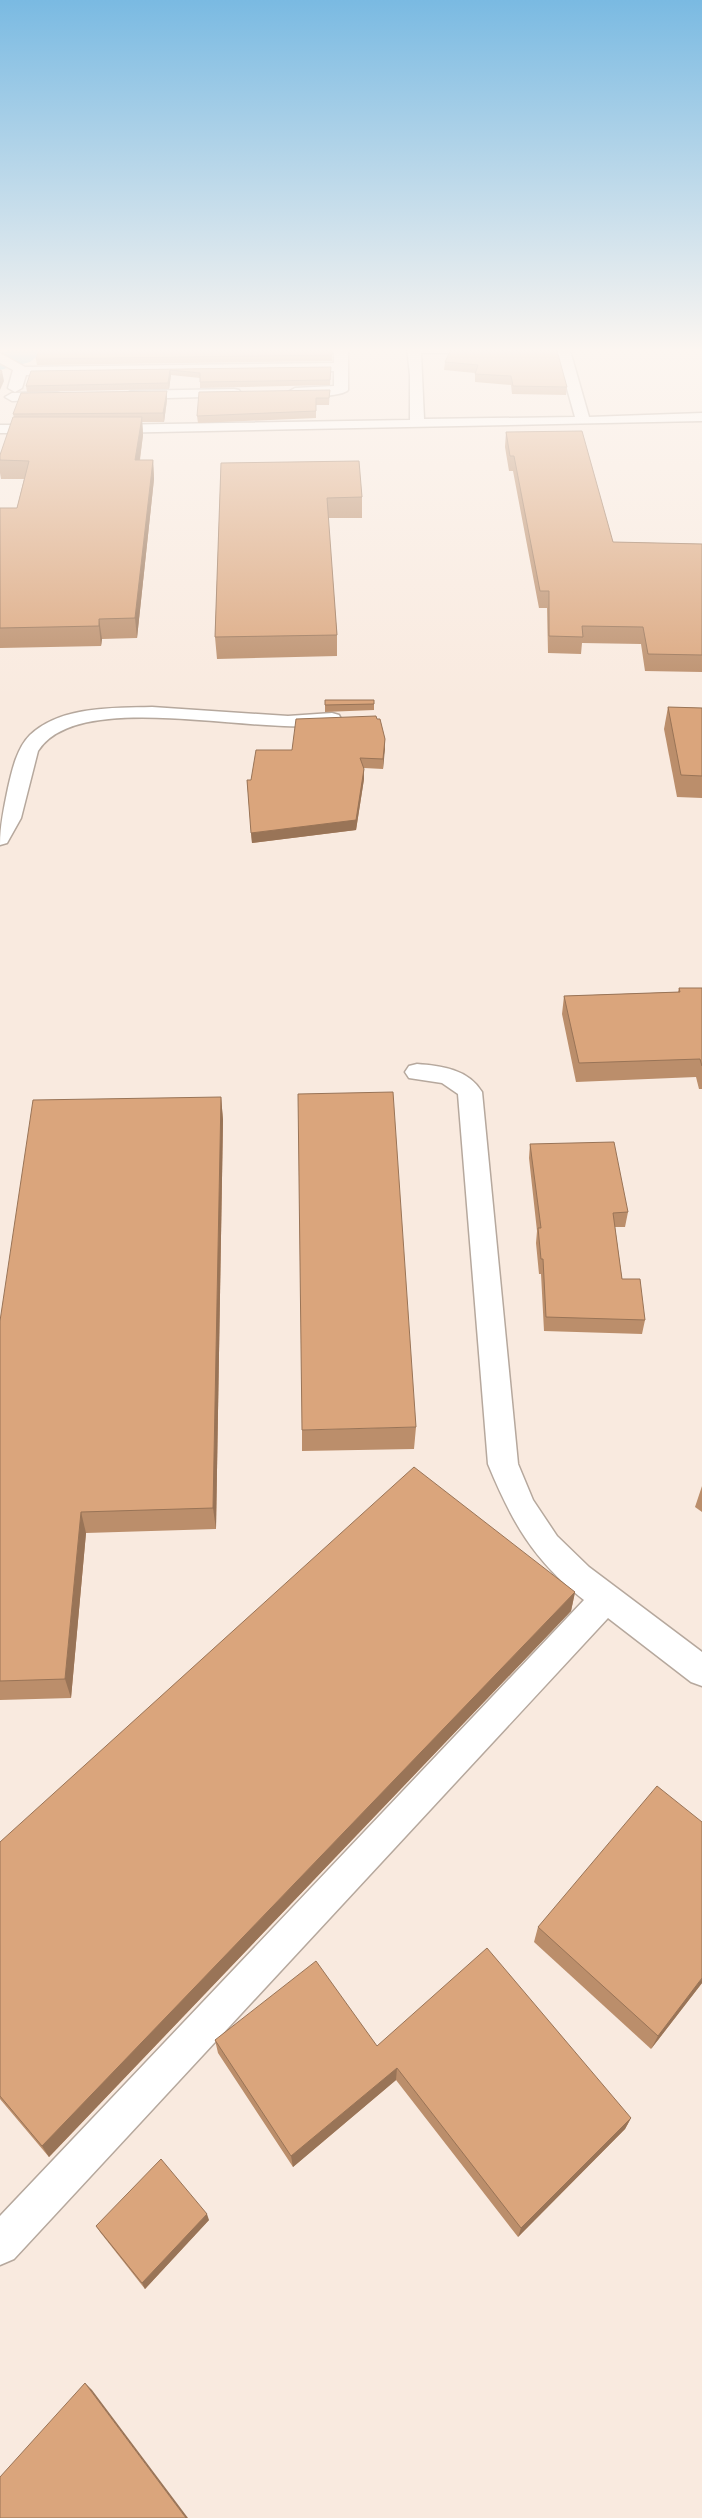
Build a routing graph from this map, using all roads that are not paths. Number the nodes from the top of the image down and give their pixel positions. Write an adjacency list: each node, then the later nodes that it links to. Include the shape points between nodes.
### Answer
1 (348, 719): 2 (street, via 285,721 135,713 66,720 41,734 34,742 21,771 9,824)
2 (0, 839)
3 (417, 1072): 4 (street, via 456,1079 470,1092 503,1464 521,1507 546,1545)
4 (606, 1598): 5 (street); 6 (street)
5 (702, 1671)
6 (0, 2245)

